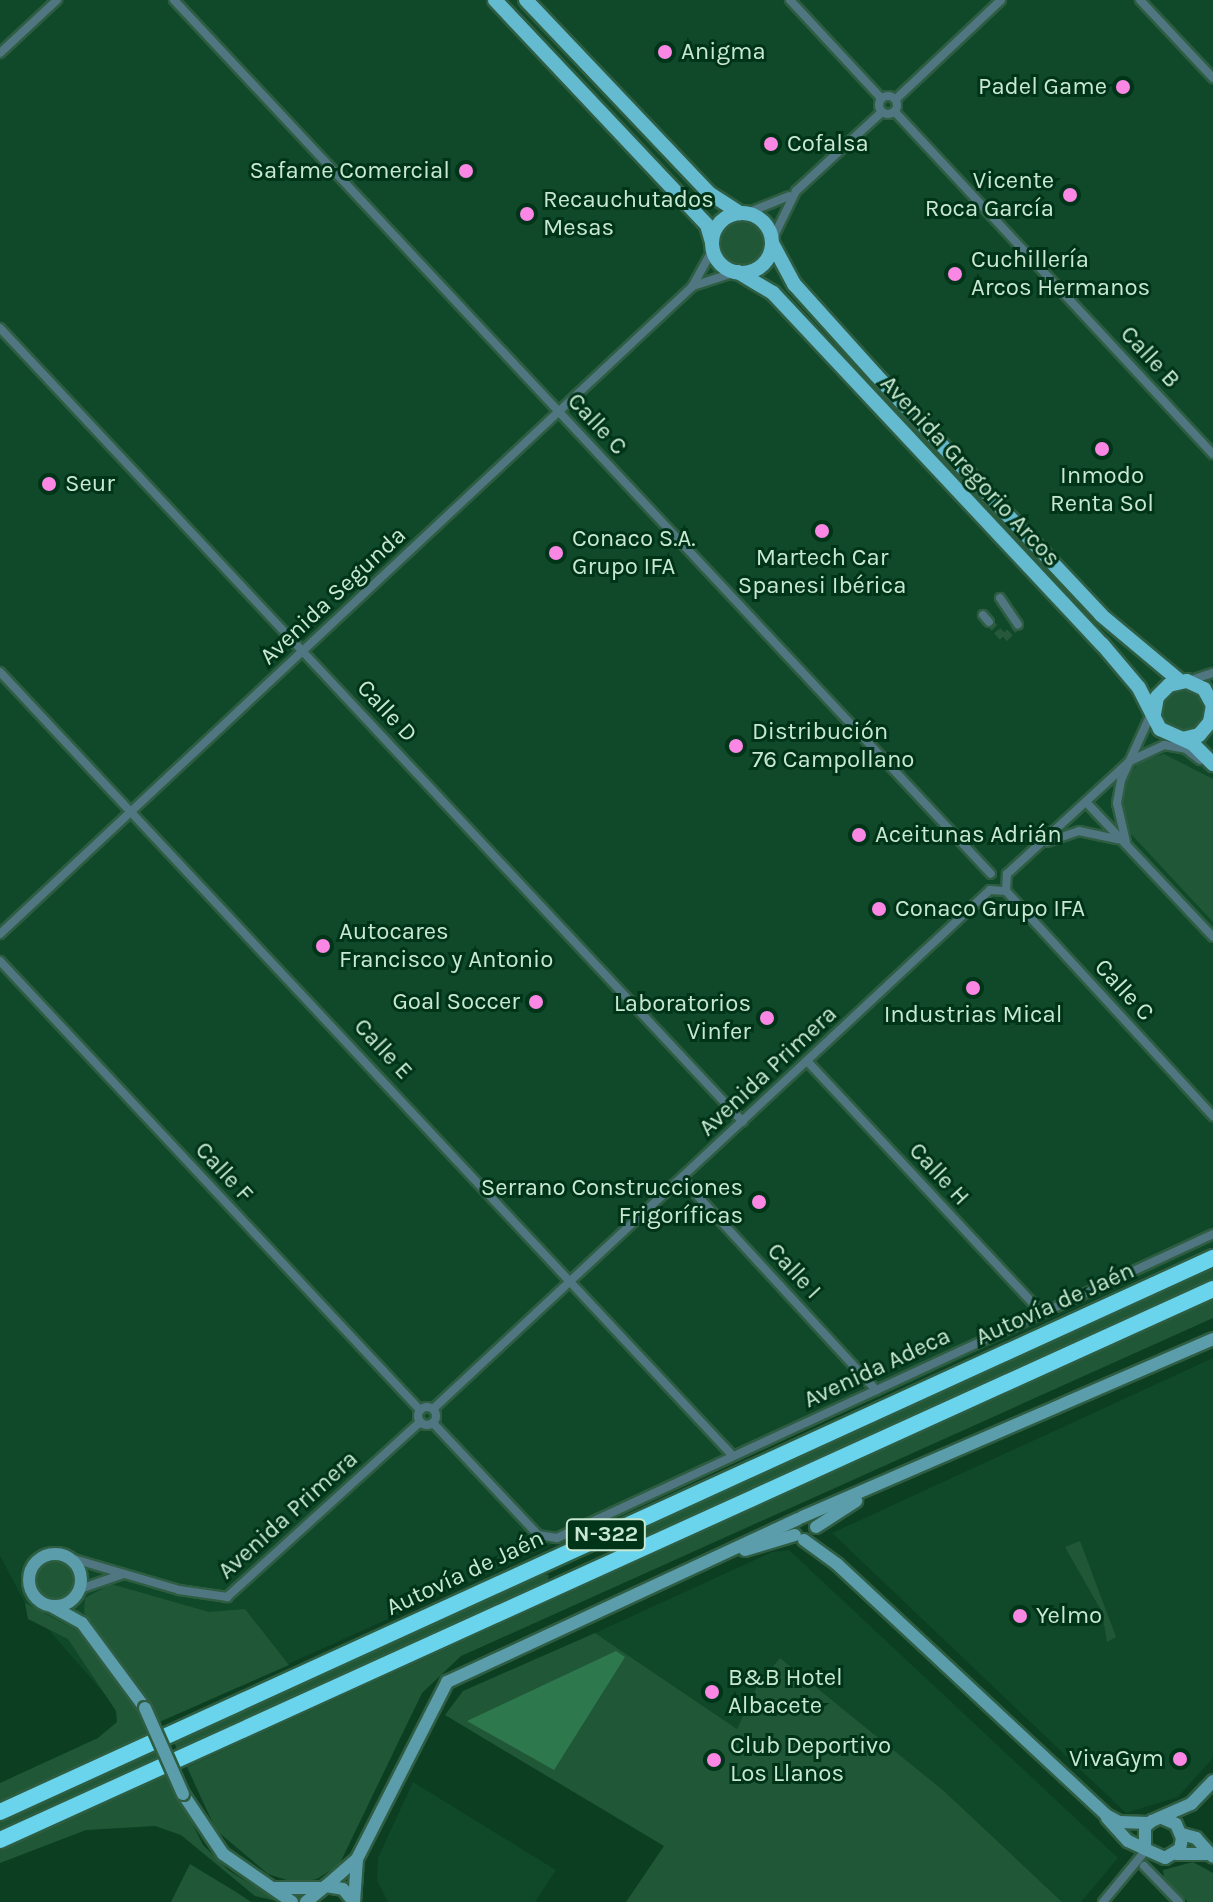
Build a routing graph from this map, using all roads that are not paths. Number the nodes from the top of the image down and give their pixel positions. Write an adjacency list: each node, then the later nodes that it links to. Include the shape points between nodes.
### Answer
1 (57, 0): 8 (street)
2 (174, 0): 21 (street, Calle C)
3 (495, 0): 17 (main road, via 707,225)
4 (529, 0): 15 (main road, via 709,193)
5 (790, 0): 10 (street)
6 (1001, 0): 11 (street)
7 (1140, 0): 9 (street)
8 (0, 53)
9 (1213, 78)
10 (881, 98): 11 (street); 12 (street)
11 (896, 99): 13 (street)
12 (882, 112): 13 (street); 14 (street)
13 (895, 112): 22 (street, Calle B)
14 (796, 191): 15 (street); 16 (street)
15 (744, 213): 16 (main road, via 763,221); 17 (main road, via 721,221)
16 (772, 242): 18 (main road, via 765,262); 28 (main road, Avenida Gregorio Arcos, via 794,284 897,398 1101,615)
17 (712, 246): 18 (main road, via 722,265); 19 (street, Avenida Segunda)
18 (737, 272): 19 (street, Avenida Segunda); 31 (main road, Avenida Gregorio Arcos, via 757,279 788,308 1144,696)
19 (692, 287): 21 (street, Avenida Segunda)
20 (0, 328): 25 (street, Calle D)
21 (559, 411): 25 (street, Avenida Segunda); 40 (street, Calle C)
22 (1213, 454)
23 (1000, 598): 24 (street)
24 (1018, 625)
25 (304, 652): 37 (street, Avenida Segunda); 49 (street, Calle D)
26 (0, 672): 37 (street, Calle E)
27 (1213, 673): 28 (street)
28 (1183, 681): 29 (main road, via 1204,689); 31 (main road, via 1160,692)
29 (1213, 705): 30 (main road)
30 (1213, 716): 32 (main road, via 1203,732)
31 (1152, 720): 32 (main road); 33 (street)
32 (1173, 741): 33 (street); 34 (main road, via 1192,743); 35 (street)
33 (1130, 761): 36 (street); 38 (street, via 1117,803)
34 (1213, 764)
35 (1213, 771)
36 (1086, 802): 38 (street); 39 (street)
37 (132, 811): 44 (street, Avenida Segunda); 53 (street, Calle E)
38 (1126, 844): 39 (street, via 1079,831); 45 (street)
39 (1032, 851): 41 (street)
40 (991, 874): 41 (street); 42 (street)
41 (1007, 874): 43 (street)
42 (990, 890): 43 (street); 47 (street, Avenida Primera)
43 (1006, 891): 48 (street, Calle C)
44 (0, 934)
45 (1213, 937)
46 (0, 961): 59 (street, Calle F)
47 (807, 1061): 49 (street, Avenida Primera); 55 (street, Calle H)
48 (1213, 1116)
49 (743, 1122): 50 (street, Avenida Primera)
50 (682, 1179): 53 (street, Avenida Primera); 57 (street, Calle I)
51 (1213, 1234): 55 (street, Avenida Adeca)
52 (1213, 1258): 76 (highway, Autovía de Jaén / N-322)
53 (571, 1280): 58 (street, Avenida Primera); 62 (street, Calle E)
54 (1213, 1289): 81 (highway, Autovía de Jaén / N-322)
55 (1042, 1313): 57 (street, Avenida Adeca)
56 (1213, 1339): 63 (street)
57 (876, 1390): 62 (street, Avenida Adeca)
58 (433, 1409): 59 (street); 61 (street)
59 (420, 1410): 60 (street)
60 (420, 1422): 61 (street); 70 (street, Avenida Primera, via 227,1597)
61 (433, 1423): 62 (street, Avenida Adeca, via 538,1535 557,1538)
62 (733, 1456)
63 (888, 1483): 64 (street); 65 (street)
64 (800, 1518): 65 (street); 66 (street); 68 (street)
65 (816, 1529): 66 (street); 69 (street)
66 (799, 1538): 68 (street); 69 (street)
67 (67, 1557): 70 (street); 71 (street, via 78,1567); 72 (street, via 45,1556 31,1572 33,1594)
68 (708, 1563): 85 (street, via 447,1682)
69 (837, 1564): 77 (street)
70 (123, 1574): 71 (street)
71 (79, 1591): 72 (street, via 67,1603); 73 (street)
72 (50, 1605): 73 (street)
73 (82, 1623): 88 (street, bridge, via 145,1708 183,1794 223,1854)
74 (1213, 1781): 75 (street)
75 (1191, 1804): 78 (street); 80 (street)
76 (0, 1812)
77 (1106, 1815): 79 (street, via 1119,1822); 82 (street, via 1128,1841)
78 (1162, 1818): 79 (street); 80 (street)
79 (1148, 1823): 82 (street, via 1142,1838)
80 (1182, 1833): 83 (street); 84 (street, via 1196,1838)
81 (0, 1840)
82 (1145, 1850): 83 (street); 87 (street)
83 (1170, 1856): 84 (street); 86 (street)
84 (1211, 1856)
85 (357, 1859): 89 (street); 92 (street)
86 (1144, 1866): 87 (street); 94 (street)
87 (1132, 1872): 93 (street)
88 (270, 1887): 89 (street); 90 (street)
89 (323, 1887): 91 (street); 92 (street, via 343,1889)
90 (292, 1902)
91 (306, 1902)
92 (354, 1902)
93 (1103, 1902)
94 (1179, 1902)

